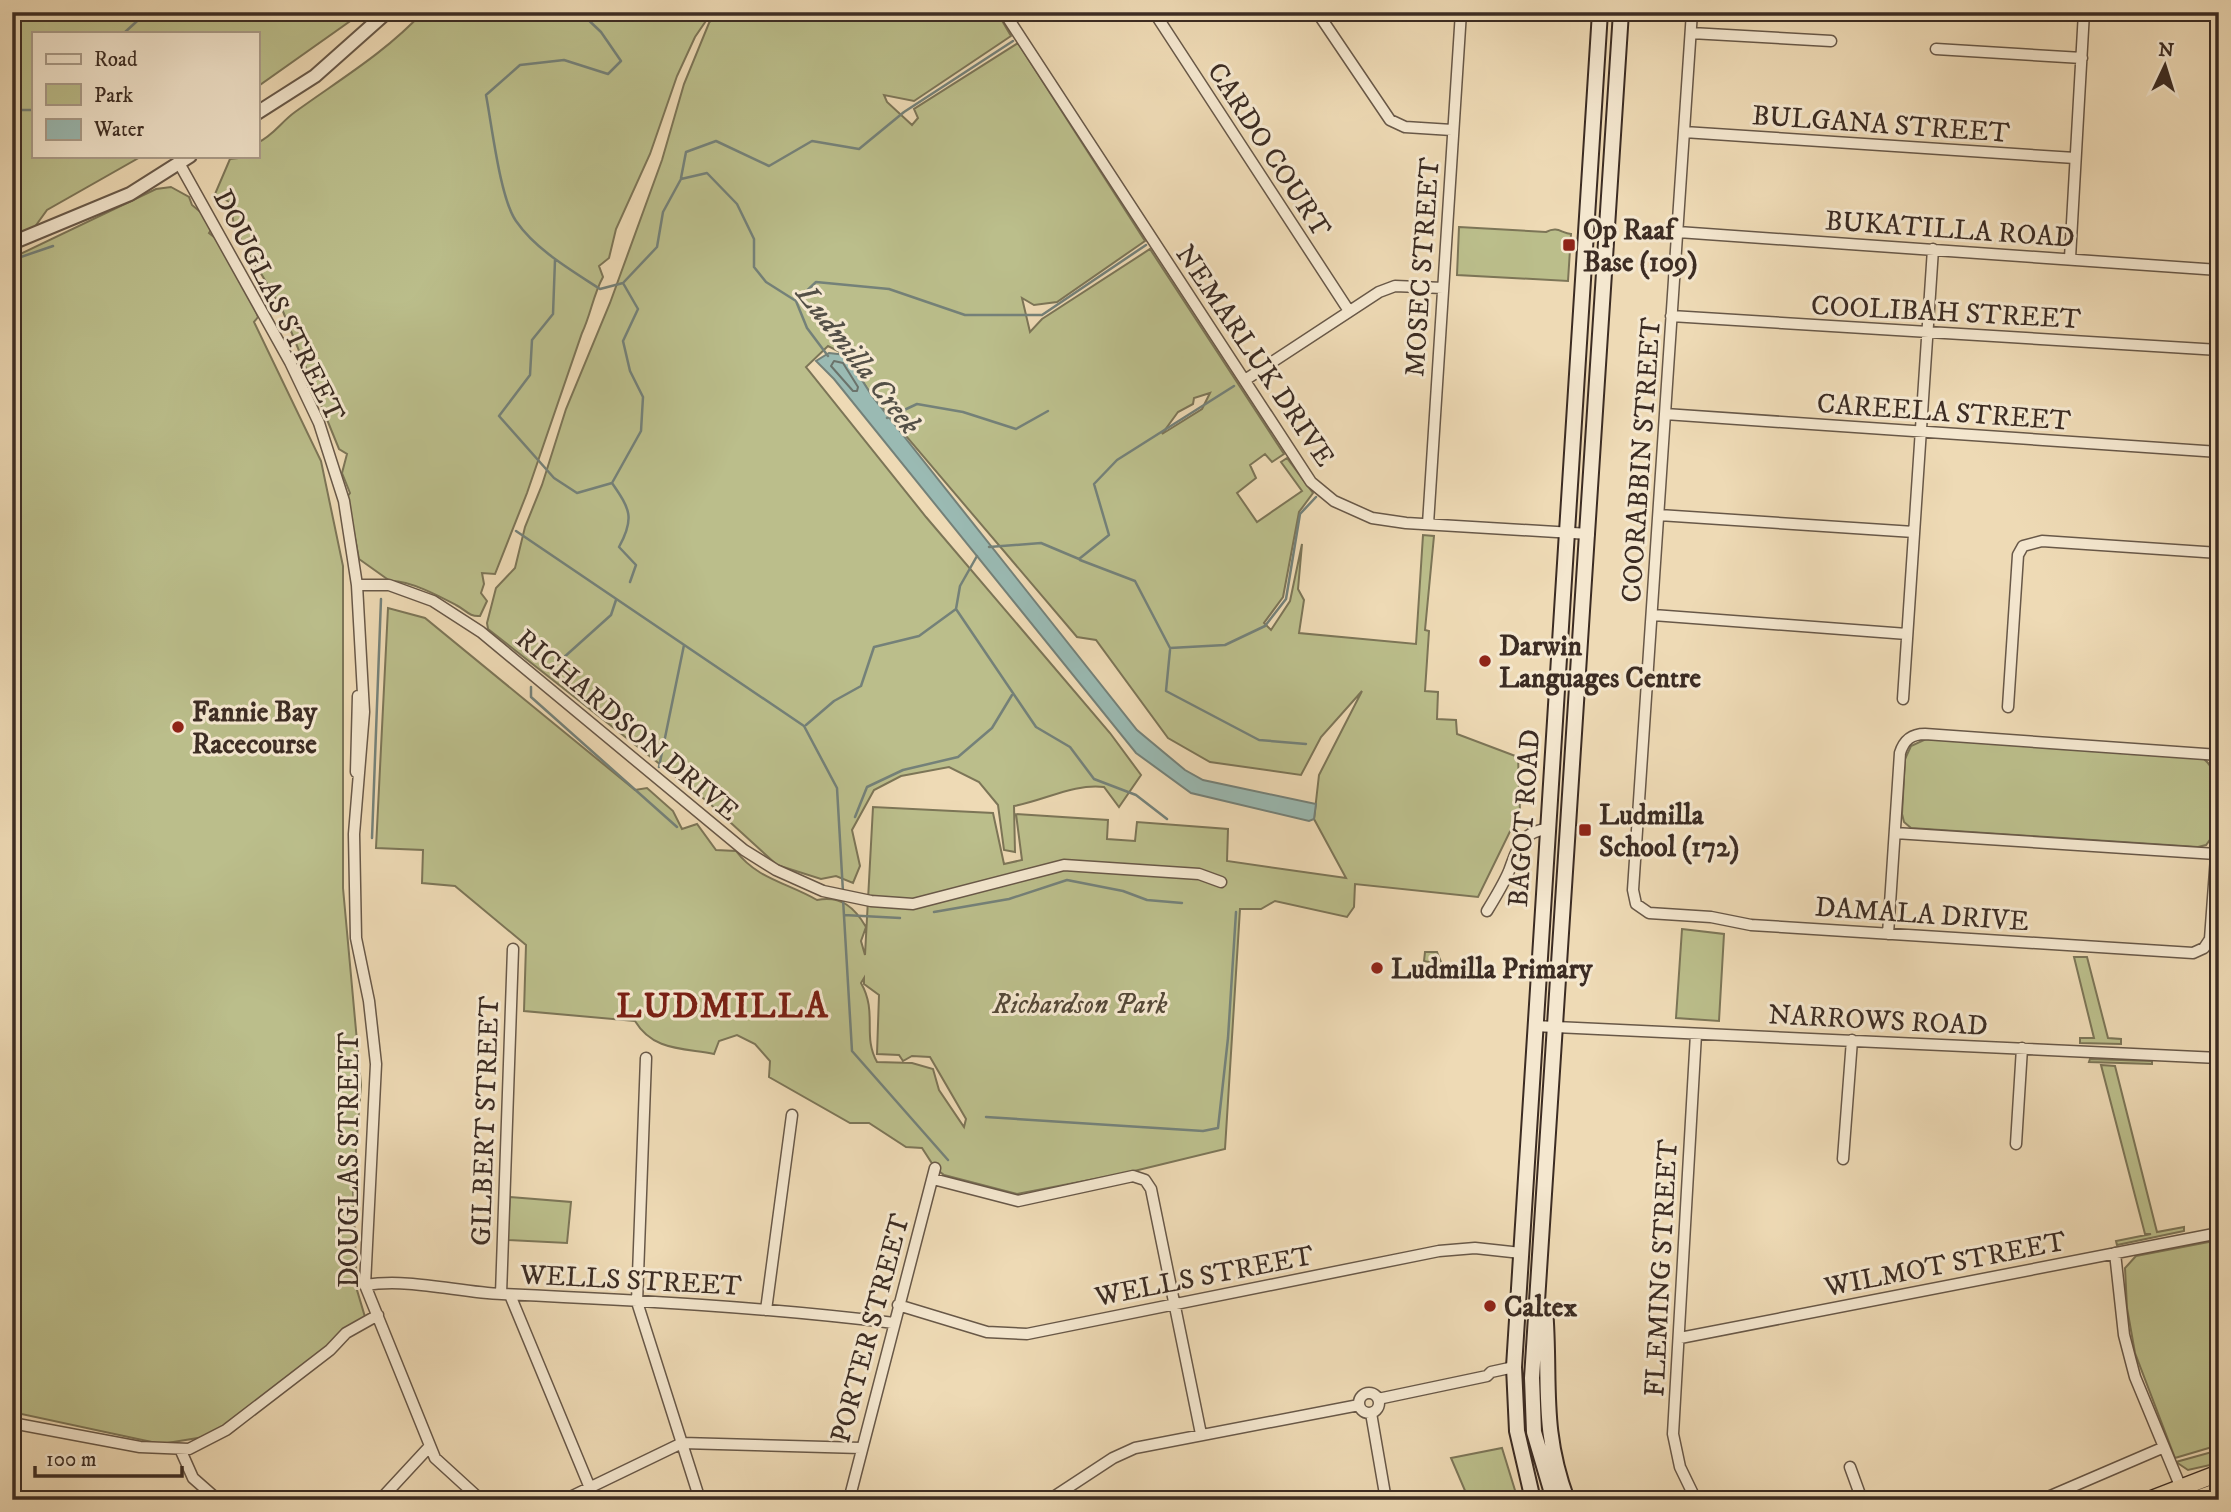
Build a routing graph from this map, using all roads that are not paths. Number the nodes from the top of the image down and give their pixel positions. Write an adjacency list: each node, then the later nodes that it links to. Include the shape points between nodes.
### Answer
1 (387, 12): 14 (street, via 315,76)
2 (1004, 12): 29 (street, NEMARLUK DRIVE)
3 (1154, 12): 25 (street, CARDO COURT)
4 (1317, 12): 15 (street, via 1390,120 1405,127)
5 (1461, 12): 15 (street, MOSEC STREET)
6 (1600, 12): 35 (main road, BAGOT ROAD)
7 (1621, 12): 37 (main road, BAGOT ROAD)
8 (1692, 12): 10 (street, COORABBIN STREET)
9 (2084, 12): 13 (street)
10 (1691, 33): 11 (street); 16 (street, COORABBIN STREET)
11 (1831, 41)
12 (1936, 50): 13 (street)
13 (2081, 58): 17 (street)
14 (259, 112)
15 (1452, 130): 24 (street, MOSEC STREET)
16 (1684, 132): 17 (street, BULGANA STREET); 19 (street, COORABBIN STREET)
17 (2075, 158): 22 (street)
18 (185, 159): 20 (street, via 130,194); 39 (street, DOUGLAS STREET, via 319,423 344,501)
19 (1678, 232): 21 (street, BUKATILLA ROAD); 26 (street, COORABBIN STREET)
20 (12, 243)
21 (1933, 249): 22 (street, BUKATILLA ROAD); 27 (street)
22 (2070, 258): 23 (street, BUKATILLA ROAD)
23 (2219, 270)
24 (1443, 288): 25 (street, via 1387,288); 34 (street, MOSEC STREET)
25 (1349, 311): 29 (street)
26 (1671, 316): 27 (street, COOLIBAH STREET); 30 (street, COORABBIN STREET)
27 (1927, 333): 28 (street, COOLIBAH STREET); 31 (street)
28 (2219, 350)
29 (1245, 380): 34 (street, NEMARLUK DRIVE, via 1322,492 1372,518)
30 (1665, 414): 31 (street, CAREELA STREET); 33 (street, COORABBIN STREET)
31 (1921, 432): 32 (street, CAREELA STREET); 36 (street)
32 (2219, 452)
33 (1660, 515): 36 (street); 40 (street, COORABBIN STREET)
34 (1428, 524): 35 (street, NEMARLUK DRIVE)
35 (1566, 532): 37 (street, NEMARLUK DRIVE); 46 (main road, BAGOT ROAD)
36 (1914, 532): 41 (street)
37 (1589, 534): 56 (main road, BAGOT ROAD)
38 (2219, 553): 43 (street, via 2042,541 2023,546 2018,555)
39 (357, 585): 49 (street, RICHARDSON DRIVE, via 389,585 433,601 481,632 744,850 776,870 843,895 913,904 1064,865 1199,874); 69 (street, DOUGLAS STREET, via 360,678 354,752 353,887 356,938 376,1064)
40 (1653, 615): 41 (street); 50 (street, COORABBIN STREET, via 1633,890)
41 (1907, 634): 42 (street)
42 (1903, 699)
43 (2008, 708)
44 (2219, 755): 47 (street, via 1925,734 1909,738 1900,753)
45 (2219, 816): 48 (street)
46 (1547, 829): 51 (street, via 1536,830 1516,845 1509,870); 55 (main road, BAGOT ROAD)
47 (1895, 833): 48 (street); 53 (street)
48 (2216, 854): 52 (street)
49 (1221, 882)
50 (1640, 910): 53 (street, DAMALA DRIVE, via 1751,925)
51 (1487, 911)
52 (2216, 912): 53 (street, DAMALA DRIVE, via 2210,939 2202,950 2187,954)
53 (1888, 933)
54 (513, 949): 70 (street, GILBERT STREET)
55 (1534, 1026): 56 (street, NARROWS ROAD); 66 (main road, BAGOT ROAD)
56 (1558, 1027): 57 (street, NARROWS ROAD); 68 (main road, BAGOT ROAD)
57 (1696, 1034): 58 (street, NARROWS ROAD); 77 (street, FLEMING STREET)
58 (1852, 1040): 59 (street, NARROWS ROAD); 64 (street)
59 (2022, 1048): 61 (street, NARROWS ROAD); 63 (street)
60 (646, 1058): 71 (street)
61 (2219, 1058)
62 (792, 1115): 74 (street)
63 (2016, 1144)
64 (1843, 1159)
65 (2219, 1233): 67 (street, WILMOT STREET)
66 (1521, 1253): 72 (street, WELLS STREET, via 1453,1249); 78 (main road, BAGOT ROAD)
67 (2115, 1253): 77 (street, WILMOT STREET); 87 (street, via 2124,1335)
68 (1541, 1267): 103 (main road, BAGOT ROAD, via 1532,1403 1539,1455); 104 (main road, BAGOT ROAD, via 1547,1417)
69 (365, 1285): 70 (street, WELLS STREET, via 387,1283); 75 (street, DOUGLAS STREET)
70 (505, 1295): 71 (street, WELLS STREET); 91 (street, GILBERT STREET)
71 (637, 1302): 74 (street, WELLS STREET); 84 (street)
72 (1175, 1304): 73 (street, WELLS STREET, via 1017,1335 987,1332); 73 (street, PORTER STREET, via 1151,1189 1145,1180 1133,1177 1018,1201 934,1174); 83 (street)
73 (898, 1305): 76 (street, PORTER STREET)
74 (766, 1310): 76 (street, WELLS STREET)
75 (378, 1315): 85 (street, DOUGLAS STREET); 88 (street, via 346,1333 226,1430)
76 (894, 1323): 86 (street, PORTER STREET)
77 (1680, 1338): 105 (street, FLEMING STREET, via 1673,1443)
78 (1514, 1367): 79 (street); 102 (main road, BAGOT ROAD, via 1517,1431)
79 (1378, 1399): 80 (street, via 1365,1393); 81 (street, via 1378,1407)
80 (1359, 1405): 81 (street); 83 (street)
81 (1371, 1413): 101 (street)
82 (12, 1423): 88 (street)
83 (1200, 1434): 100 (street, via 1128,1450)
84 (682, 1443): 86 (street); 91 (street); 98 (street)
85 (430, 1446): 95 (street); 96 (street, DOUGLAS STREET, via 438,1462)
86 (861, 1448): 99 (street, PORTER STREET)
87 (2162, 1448): 93 (street); 107 (street)
88 (181, 1451): 94 (street, via 192,1478)
89 (1850, 1467): 106 (street)
90 (2219, 1473): 93 (highway)
91 (590, 1488): 97 (street)
92 (2219, 1491): 109 (highway)
93 (2183, 1494): 108 (highway)
94 (218, 1500)
95 (380, 1500)
96 (481, 1500)
97 (565, 1500)
98 (701, 1500)
99 (849, 1500)
100 (1049, 1500)
101 (1386, 1500)
102 (1532, 1500)
103 (1554, 1500)
104 (1567, 1500)
105 (1696, 1500)
106 (1862, 1500)
107 (2042, 1500)
108 (2149, 1500)
109 (2194, 1500)

